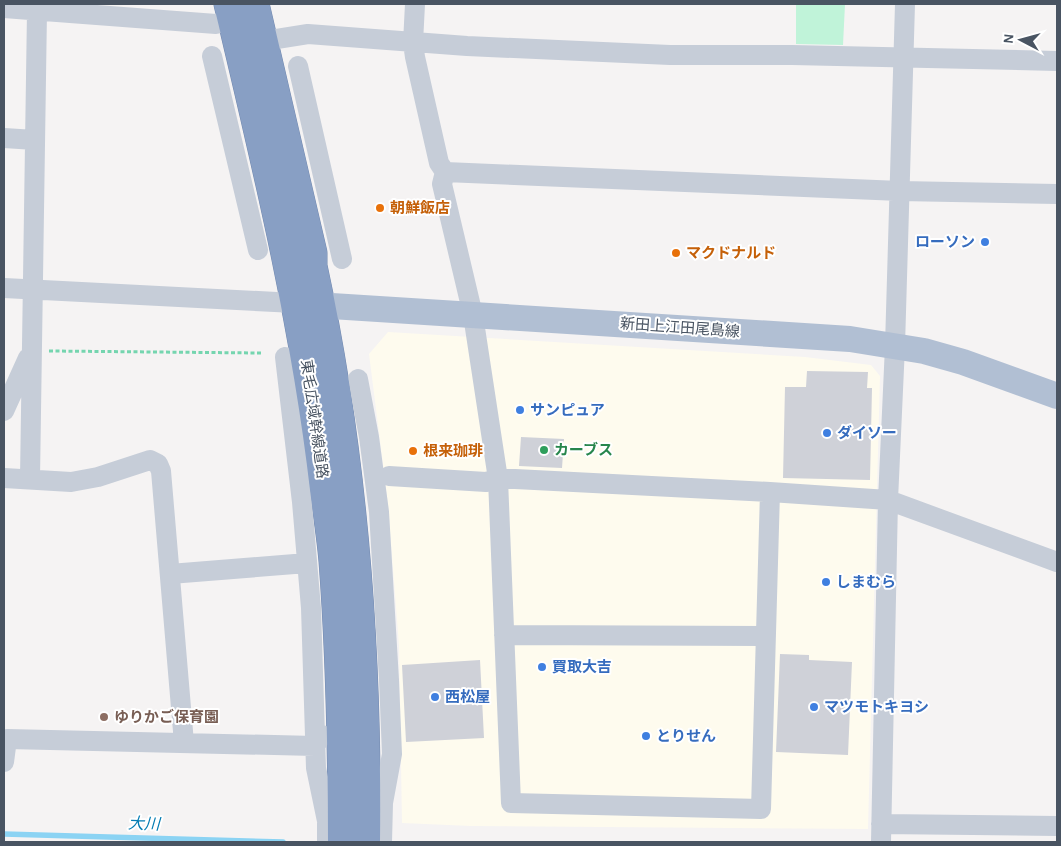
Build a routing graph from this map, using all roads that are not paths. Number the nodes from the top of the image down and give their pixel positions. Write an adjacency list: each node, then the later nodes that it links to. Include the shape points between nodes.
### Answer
1 (255, 4): 7 (highway, 東毛広域幹線道路)
2 (415, 4): 8 (street)
3 (905, 4): 10 (street)
4 (4, 8): 5 (street)
5 (46, 9): 6 (street, via 216,24); 18 (street)
6 (230, 12): 12 (highway, 東毛広域幹線道路)
7 (264, 41): 8 (street, via 308,34); 14 (highway, 東毛広域幹線道路)
8 (412, 43): 10 (street, via 670,55); 19 (street, via 439,164)
9 (212, 56): 15 (street)
10 (903, 59): 11 (street); 21 (street)
11 (1057, 61)
12 (242, 63): 15 (street, via 230,83 232,95); 24 (highway, 東毛広域幹線道路)
13 (298, 66): 16 (street)
14 (276, 94): 16 (street, via 293,109 303,129); 26 (highway, 東毛広域幹線道路)
15 (226, 108): 20 (street)
16 (314, 135): 23 (street)
17 (4, 138): 18 (street)
18 (35, 140): 29 (street)
19 (445, 172): 21 (street); 31 (street, via 442,184)
20 (244, 188): 24 (street, via 258,199 263,215); 25 (street)
21 (900, 191): 22 (street); 32 (street)
22 (1057, 194)
23 (334, 219): 26 (street, via 324,222); 27 (street)
24 (279, 222): 30 (highway, 東毛広域幹線道路)
25 (258, 250)
26 (313, 253): 30 (highway, 東毛広域幹線道路)
27 (342, 259)
28 (4, 288): 29 (street)
29 (32, 289): 30 (street); 33 (street)
30 (308, 304): 31 (main road, 新田上江田尾島線); 38 (highway, 東毛広域幹線道路, via 304,350); 43 (highway, 東毛広域幹線道路, via 339,401)
31 (473, 315): 32 (main road, 新田上江田尾島線, via 840,338); 41 (street)
32 (895, 346): 36 (main road, 新田上江田尾島線, via 963,362); 45 (street)
33 (31, 351): 37 (street); 42 (street)
34 (285, 357): 46 (street)
35 (358, 379): 47 (street)
36 (1057, 396)
37 (4, 411)
38 (322, 469): 46 (street, via 312,480 309,493); 54 (highway, 東毛広域幹線道路)
39 (389, 476): 41 (street, via 486,482)
40 (4, 478): 42 (street)
41 (498, 479): 44 (street); 52 (street)
42 (30, 480): 50 (street, via 71,482 150,460 158,464)
43 (349, 480): 47 (street, via 362,488 368,503); 57 (highway, 東毛広域幹線道路)
44 (770, 492): 45 (street); 53 (street)
45 (888, 500): 48 (street); 63 (street)
46 (302, 502): 49 (street)
47 (379, 512): 55 (street)
48 (1057, 562)
49 (307, 563): 50 (street); 51 (street)
50 (170, 574): 58 (street)
51 (311, 608): 54 (street, via 320,620 323,632); 59 (street)
52 (504, 635): 53 (street); 53 (street, via 511,803 761,809)
53 (764, 636)
54 (337, 649): 56 (highway, 東毛広域幹線道路)
55 (390, 680): 57 (street, via 380,697); 62 (street, via 392,754 383,803)
56 (341, 710): 59 (street); 62 (highway, 東毛広域幹線道路)
57 (365, 740): 62 (highway, 東毛広域幹線道路)
58 (184, 743): 59 (street); 60 (street, via 7,739)
59 (315, 746): 62 (street, via 316,768)
60 (4, 762)
61 (1057, 826): 63 (street)
62 (354, 832)
63 (881, 833)

